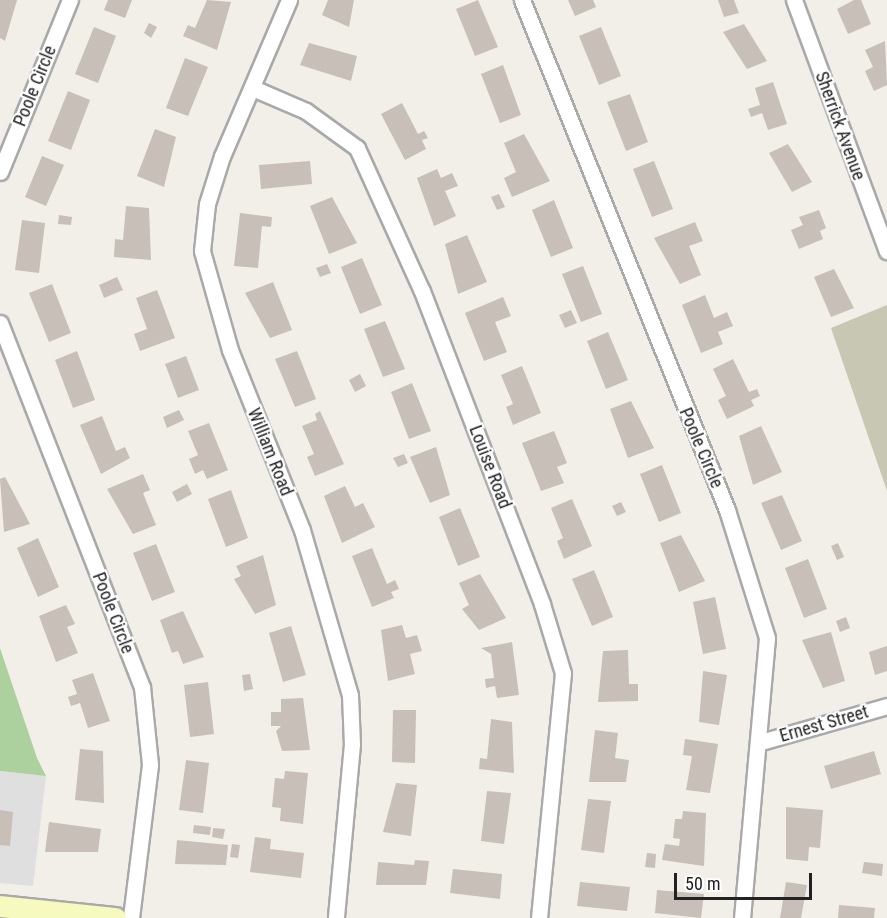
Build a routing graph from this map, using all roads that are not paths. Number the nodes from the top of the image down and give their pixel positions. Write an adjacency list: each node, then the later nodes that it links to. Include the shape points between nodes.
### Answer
1 (70, 0): 6 (street, Poole Circle)
2 (288, 0): 5 (street, William Road)
3 (522, 0): 10 (street, Poole Circle, via 753,584 767,638)
4 (794, 0): 7 (street, Sherrick Avenue)
5 (255, 89): 14 (street, William Road, via 222,156 207,204 202,251 230,350 302,530 350,695 352,744); 15 (street, Louise Road, via 306,111 357,148 422,291 542,604 562,673)
6 (0, 172)
7 (887, 251)
8 (0, 323): 13 (street, Poole Circle, via 142,687 150,765)
9 (887, 706): 10 (street, Ernest Street)
10 (761, 742): 16 (street, Poole Circle)
11 (0, 906): 12 (main road)
12 (115, 918)
13 (132, 918)
14 (336, 918)
15 (539, 918)
16 (742, 918)

